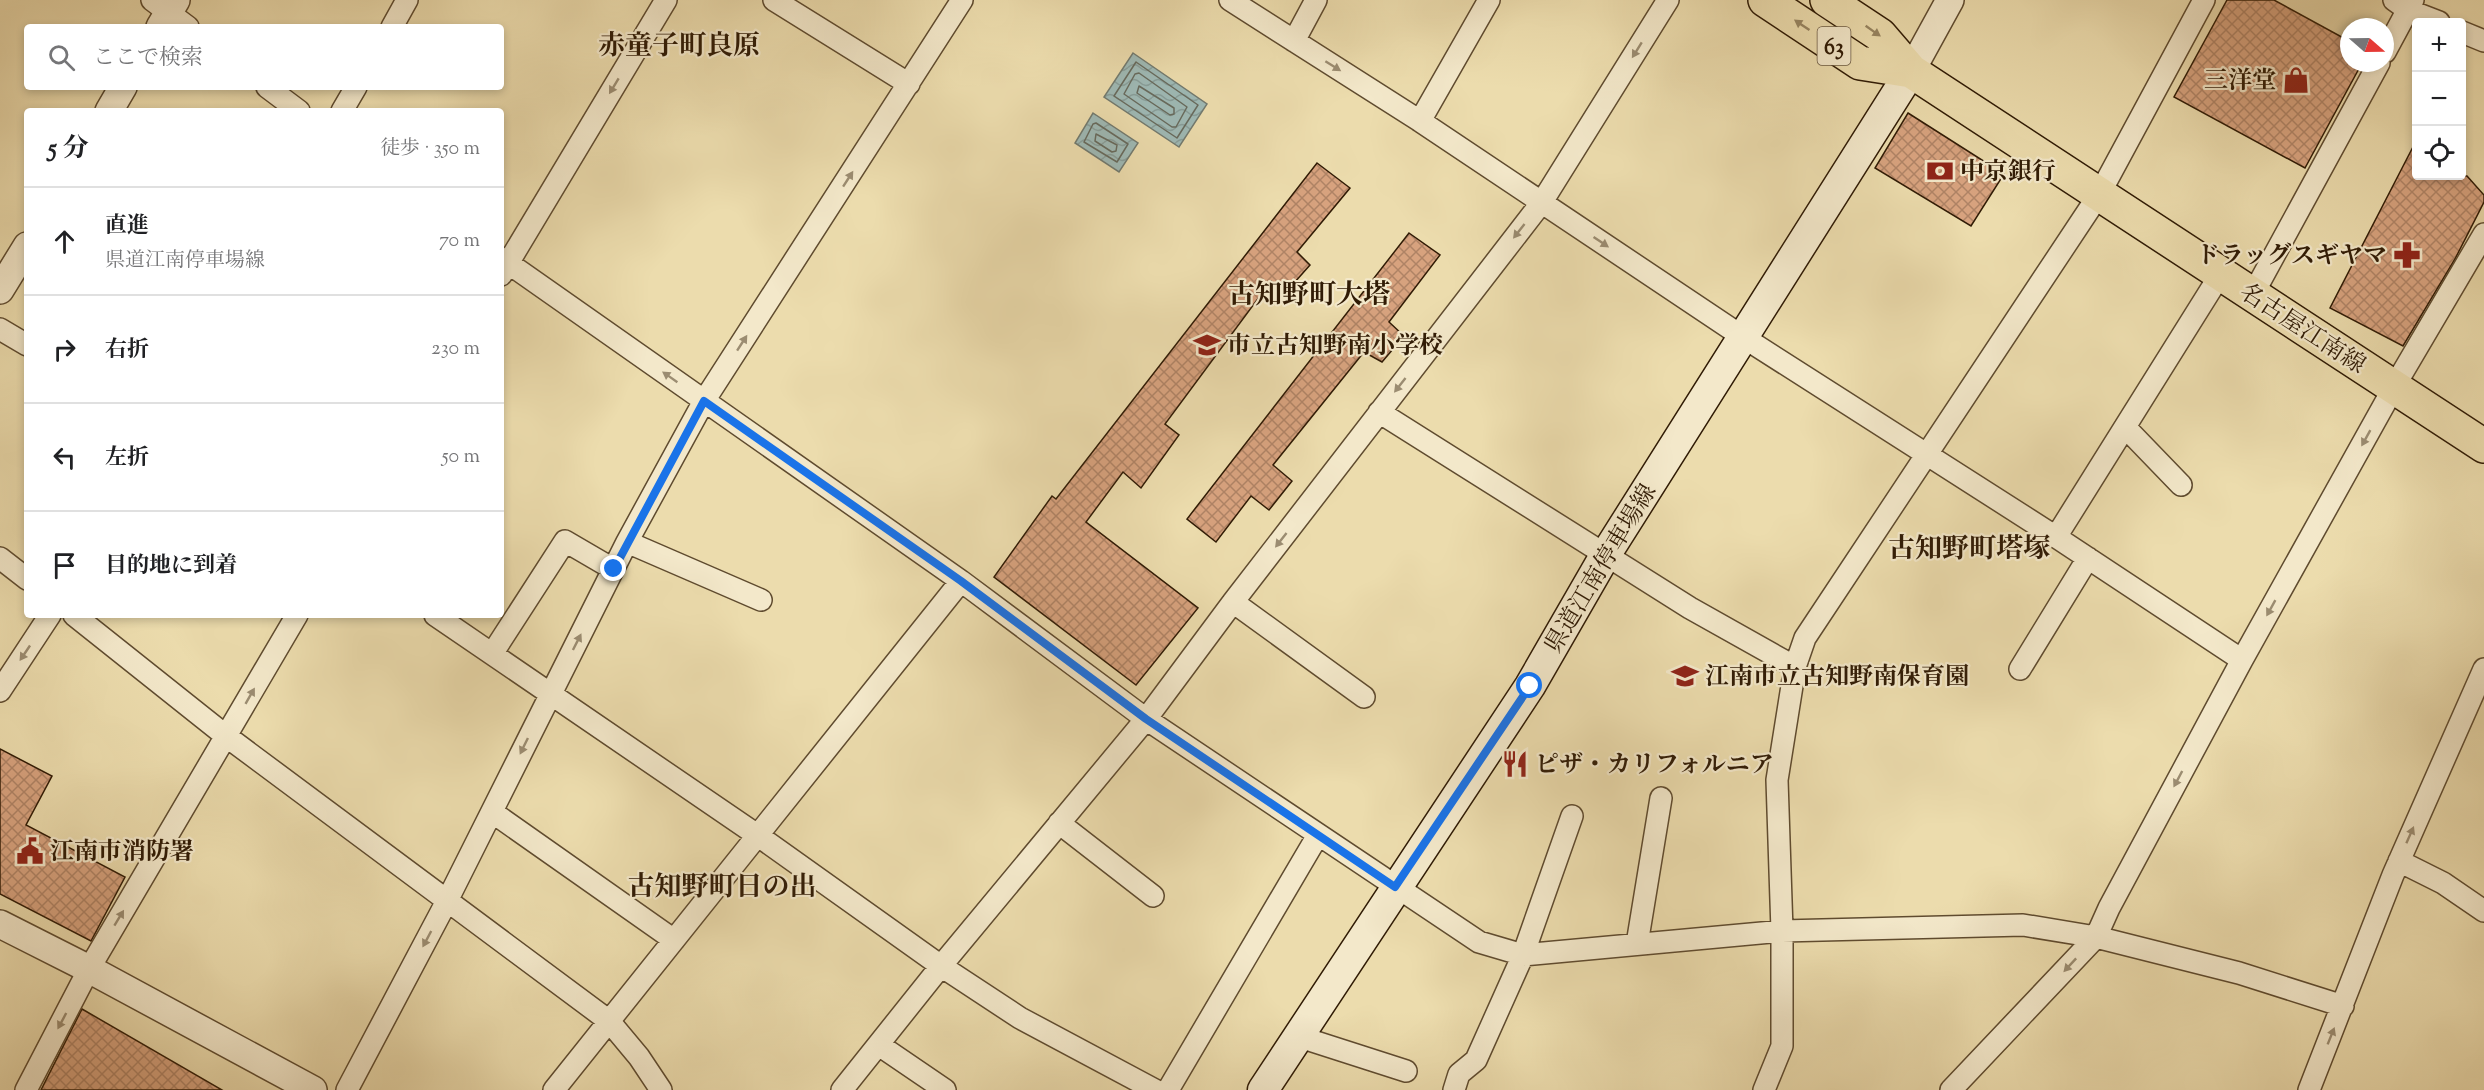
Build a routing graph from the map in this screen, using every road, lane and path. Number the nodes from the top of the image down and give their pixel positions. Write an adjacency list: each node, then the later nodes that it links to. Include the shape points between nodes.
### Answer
1 (408, 0): 15 (street)
2 (666, 0): 34 (street, one-way to 34)
3 (774, 0): 22 (street)
4 (962, 0): 22 (street)
5 (1230, 0): 18 (street)
6 (1316, 0): 18 (street)
7 (1489, 0): 29 (street)
8 (1668, 0): 31 (street, one-way to 31)
9 (1765, 0): 20 (main road, 名古屋江南線 / 63, one-way to 9, via 1860,63)
10 (1827, 0): 20 (main road, 名古屋江南線 / 63, one-way to 20, via 1880,35)
11 (1950, 0): 20 (street)
12 (2204, 0): 30 (street)
13 (2405, 3): 14 (street); 16 (street)
14 (2432, 18)
15 (394, 24)
16 (2394, 30)
17 (2466, 34): 19 (street)
18 (1294, 41): 29 (street, one-way to 29)
19 (2484, 41)
20 (1911, 71): 30 (main road, 名古屋江南線 / 63); 39 (main road, 県道江南停車場線)
21 (2374, 72): 37 (street)
22 (909, 84): 42 (street, one-way to 22)
23 (121, 90): 26 (street)
24 (271, 90): 27 (street)
25 (354, 90): 28 (street)
26 (111, 108)
27 (295, 108)
28 (344, 108)
29 (1420, 121): 31 (street)
30 (2100, 194): 35 (main road, 名古屋江南線 / 63); 46 (street)
31 (1542, 202): 39 (street, one-way to 39); 43 (street, one-way to 43)
32 (2484, 234): 41 (street)
33 (24, 251): 36 (street)
34 (504, 265): 42 (street, one-way to 34)
35 (2220, 275): 37 (main road, 名古屋江南線 / 63); 44 (street)
36 (0, 290)
37 (2252, 296): 41 (main road, 名古屋江南線 / 63)
38 (0, 329): 40 (street)
39 (1743, 337): 46 (street); 50 (main road, 県道江南停車場線)
40 (24, 343)
41 (2394, 387): 45 (main road, 名古屋江南線 / 63); 63 (street, one-way to 63)
42 (704, 401): 49 (street); 55 (street)
43 (1380, 412): 50 (street); 57 (street, one-way to 57)
44 (2125, 427): 47 (street); 48 (street)
45 (2484, 446)
46 (1927, 455): 48 (street); 64 (street, via 1804,638)
47 (2181, 485)
48 (2056, 537): 52 (street)
49 (627, 542): 53 (street); 56 (street)
50 (1606, 554): 64 (street, via 1690,608); 79 (main road, 県道江南停車場線, via 1530,686)
51 (0, 558): 54 (street)
52 (2088, 558): 63 (street); 65 (street)
53 (614, 569): 62 (street, via 565,542); 68 (street, one-way to 53)
54 (24, 577)
55 (961, 581): 70 (street); 76 (street)
56 (761, 600)
57 (1233, 602): 69 (street); 70 (street)
58 (48, 618): 67 (street, one-way to 67)
59 (78, 618): 71 (street)
60 (295, 618): 71 (street, one-way to 60)
61 (439, 618): 62 (street)
62 (492, 654): 68 (street)
63 (2242, 660): 85 (street, one-way to 85)
64 (1795, 667): 84 (street, via 1777,780)
65 (2020, 669)
66 (2484, 669): 78 (street, one-way to 66)
67 (0, 691)
68 (550, 694): 73 (street, one-way to 73); 76 (street)
69 (1364, 697)
70 (1146, 719): 75 (street); 77 (street)
71 (226, 736): 81 (street); 90 (street, one-way to 71)
72 (1661, 798): 87 (street)
73 (492, 812): 81 (street); 86 (street)
74 (1572, 816): 88 (street)
75 (1059, 823): 80 (street); 89 (street)
76 (757, 835): 86 (street); 89 (street)
77 (1318, 835): 79 (street); 104 (street)
78 (2399, 861): 82 (street, via 2443,883); 91 (street)
79 (1395, 887): 88 (street, via 1479,942); 93 (main road, 県道江南停車場線)
80 (1152, 896)
81 (448, 899): 92 (street); 98 (street, one-way to 98)
82 (2484, 911)
83 (0, 924): 90 (street)
84 (1782, 931): 85 (street, via 2023,925); 87 (street); 107 (street, via 1782,1046)
85 (2096, 937): 91 (street, via 2239,973); 108 (street, one-way to 108)
86 (674, 940): 92 (street)
87 (1637, 944): 88 (street)
88 (1524, 955): 106 (street, via 1476,1060 1459,1074)
89 (941, 966): 94 (street); 103 (street, via 1020,1018)
90 (89, 969): 96 (street, one-way to 96); 97 (street)
91 (2343, 1006): 109 (street, one-way to 91)
92 (609, 1021): 99 (street); 100 (street)
93 (1298, 1036): 95 (street); 105 (main road, 県道江南停車場線)
94 (879, 1045): 101 (street); 102 (street)
95 (1406, 1071)
96 (26, 1090)
97 (313, 1090)
98 (347, 1090)
99 (554, 1090)
100 (661, 1090)
101 (842, 1090)
102 (945, 1090)
103 (1155, 1090)
104 (1168, 1090)
105 (1263, 1090)
106 (1454, 1090)
107 (1764, 1090)
108 (1951, 1090)
109 (2309, 1090)

